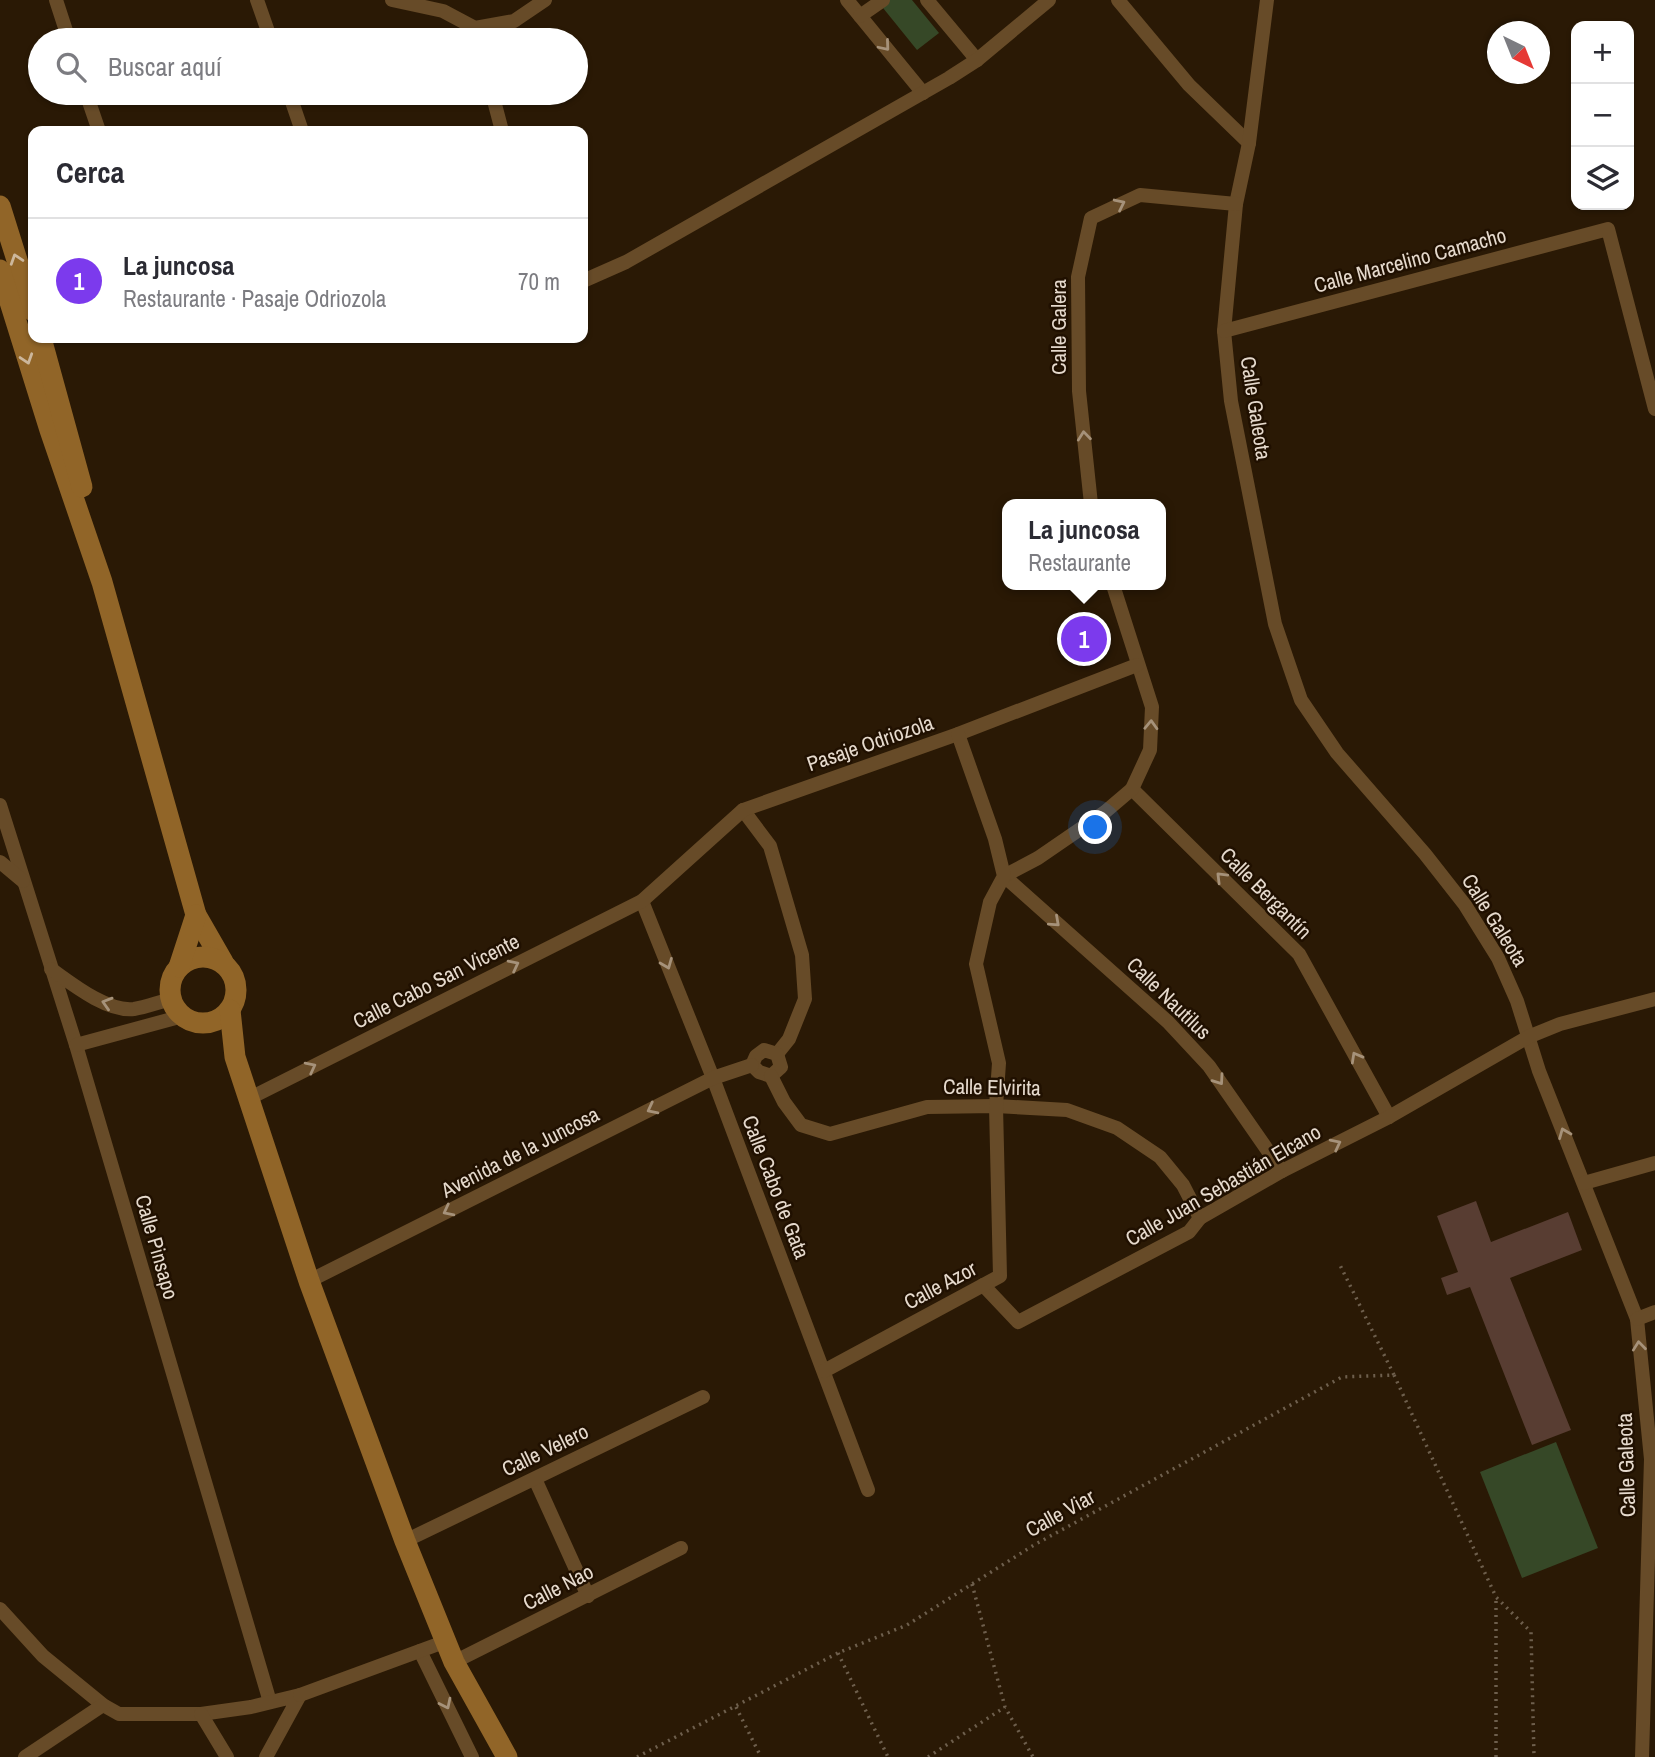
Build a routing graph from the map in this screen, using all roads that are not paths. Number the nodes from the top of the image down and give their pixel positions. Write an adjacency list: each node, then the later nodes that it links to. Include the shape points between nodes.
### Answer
1 (56, 0): 13 (street)
2 (257, 0): 14 (street)
3 (392, 0): 11 (street)
4 (545, 0): 16 (street)
5 (847, 0): 12 (street)
6 (883, 0): 12 (street)
7 (927, 0): 17 (street)
8 (1049, 0): 17 (street)
9 (1118, 0): 25 (street, via 1189,85)
10 (1266, 0): 25 (street, Calle Galeota)
11 (438, 5): 15 (street)
12 (860, 16): 18 (street, one-way to 18)
13 (65, 28)
14 (267, 28)
15 (469, 28)
16 (494, 28)
17 (978, 60): 18 (street)
18 (923, 93): 29 (street, via 626,262)
19 (90, 105): 22 (street)
20 (293, 105): 23 (street)
21 (495, 105): 24 (street)
22 (97, 126)
23 (300, 126)
24 (501, 126)
25 (1250, 143): 26 (street, Calle Galeota)
26 (1236, 204): 31 (street, Calle Galeota); 34 (street, Calle Galera, one-way to 26, via 1079,391 1078,278 1091,218 1140,194)
27 (0, 206): 30 (street, one-way to 27)
28 (0, 270): 35 (street, one-way to 35)
29 (588, 279)
30 (28, 293)
31 (1224, 331): 33 (street, Calle Marcelino Camacho, via 1608,229); 53 (street, Calle Galeota, via 1231,401 1275,624 1301,700 1337,753 1465,905 1498,958)
32 (42, 343): 35 (street, via 79,472)
33 (1655, 409)
34 (1090, 499)
35 (102, 582): 46 (street)
36 (1114, 590): 37 (street)
37 (1137, 665): 38 (street, Pasaje Odriozola); 39 (street, one-way to 37, via 1150,750 1152,707)
38 (958, 734): 41 (street, Pasaje Odriozola); 43 (street)
39 (1132, 789): 43 (street, via 1049,851); 62 (street, Calle Bergantín, one-way to 39, via 1299,954)
40 (0, 805): 44 (street, Calle Pinsapo)
41 (743, 810): 45 (street, Pasaje Odriozola); 55 (street, via 770,846 802,955 804,999 789,1039)
42 (0, 862): 44 (street)
43 (1004, 876): 61 (street, via 990,902 976,964 999,1063); 64 (street, Calle Nautilus, one-way to 64, via 1168,1022 1209,1066)
44 (24, 882): 49 (street, Calle Pinsapo)
45 (642, 901): 59 (street, Calle Cabo de Gata, one-way to 59); 60 (street, Calle Cabo San Vicente, one-way to 45)
46 (196, 915): 47 (street); 48 (street)
47 (223, 962): 48 (street, via 202,956); 51 (street, via 235,979)
48 (178, 967): 52 (street, via 170,988)
49 (51, 969): 52 (street, one-way to 49, via 131,1009 99,1001); 54 (street, Calle Pinsapo)
50 (1655, 999): 53 (street, Calle Juan Sebastián Elcano)
51 (230, 1010): 52 (street, via 214,1021); 56 (street)
52 (182, 1012): 54 (street); 56 (street)
53 (1528, 1037): 62 (street, Calle Juan Sebastián Elcano); 65 (street, Calle Galeota, one-way to 53)
54 (76, 1045): 83 (street, Calle Pinsapo)
55 (777, 1054): 57 (street, via 764,1050); 58 (street, via 780,1067)
56 (234, 1057): 60 (street)
57 (752, 1065): 58 (street); 59 (street, Avenida de la Juncosa)
58 (771, 1076): 61 (street, Calle Elvirita, via 801,1125 830,1134 927,1107)
59 (713, 1079): 67 (street, Avenida de la Juncosa, one-way to 67); 71 (street, Calle Cabo de Gata)
60 (250, 1098): 67 (street)
61 (996, 1106): 66 (street, Calle Elvirita, via 1067,1110 1117,1128 1160,1157 1183,1185); 68 (street, Calle Azor, via 1000,1276)
62 (1389, 1117): 64 (street, Calle Juan Sebastián Elcano, one-way to 62)
63 (1655, 1163): 65 (street)
64 (1282, 1171): 66 (street, Calle Juan Sebastián Elcano)
65 (1584, 1183): 70 (street, Calle Galeota)
66 (1200, 1218): 68 (street, Calle Juan Sebastián Elcano, via 1189,1233 1018,1322)
67 (309, 1281): 75 (street)
68 (983, 1286): 71 (street, Calle Azor)
69 (1655, 1311): 70 (street)
70 (1637, 1319): 91 (street, Calle Galeota, one-way to 70, via 1651,1459)
71 (824, 1371): 74 (street, Calle Cabo de Gata)
72 (703, 1397): 73 (street, Calle Velero)
73 (535, 1479): 75 (street, Calle Velero); 77 (street)
74 (868, 1490)
75 (405, 1541): 79 (street)
76 (681, 1548): 77 (street, Calle Nao)
77 (588, 1596): 81 (street, Calle Nao)
78 (0, 1609): 84 (street, via 43,1656)
79 (444, 1642): 80 (street); 81 (street)
80 (420, 1651): 82 (street); 89 (street, one-way to 89)
81 (454, 1662): 90 (street)
82 (300, 1695): 83 (street); 88 (street)
83 (270, 1702): 85 (street)
84 (103, 1705): 85 (street, via 119,1714); 86 (street)
85 (201, 1714): 87 (street)
86 (25, 1757)
87 (227, 1757)
88 (266, 1757)
89 (472, 1757)
90 (507, 1757)
91 (1642, 1757)

